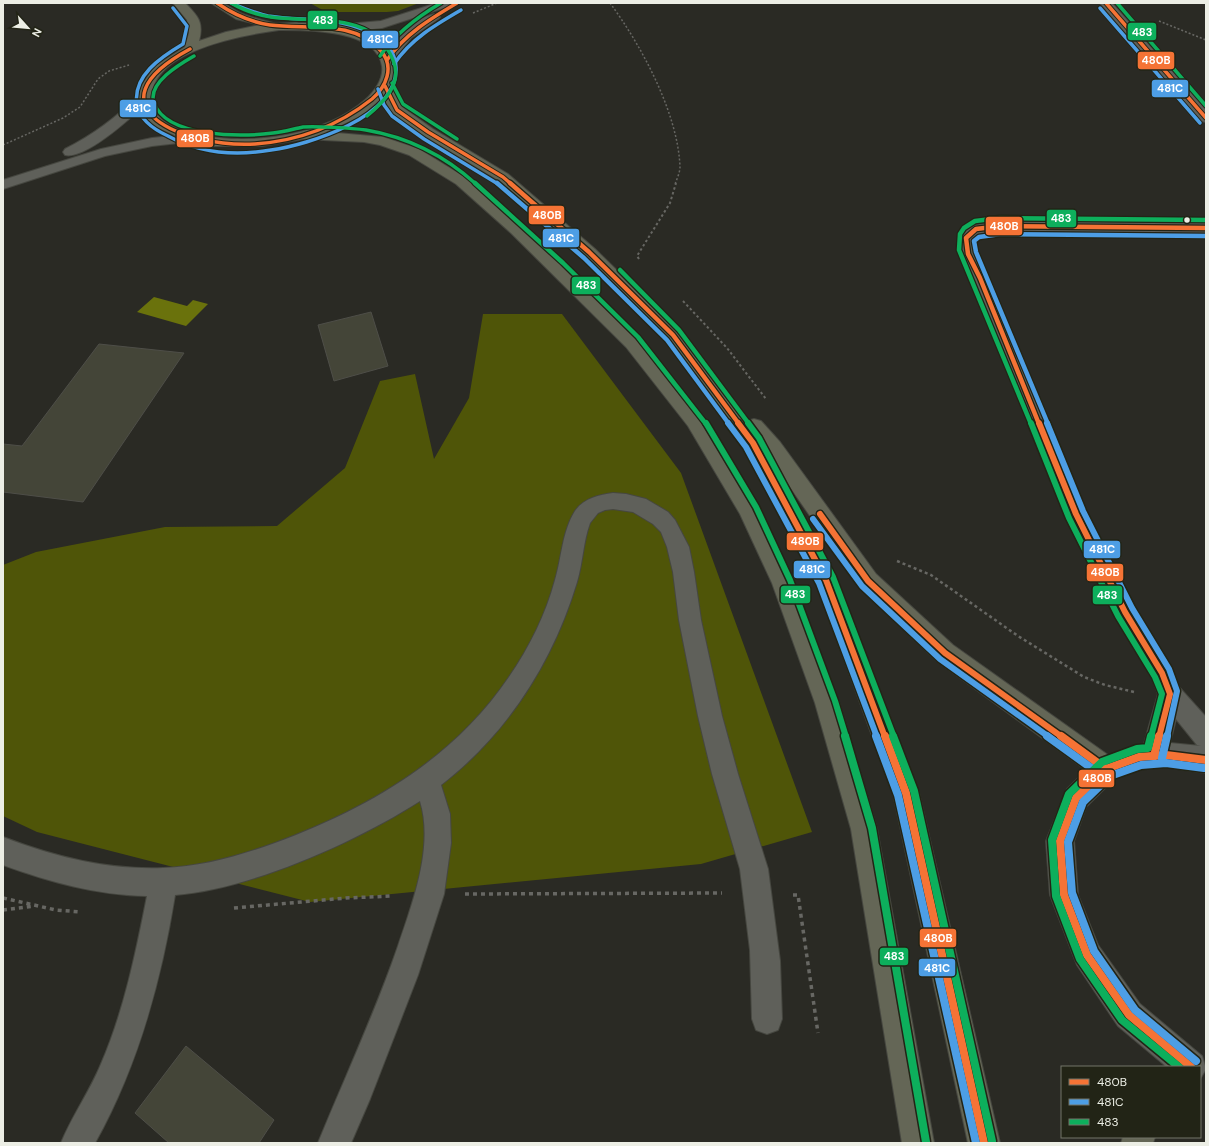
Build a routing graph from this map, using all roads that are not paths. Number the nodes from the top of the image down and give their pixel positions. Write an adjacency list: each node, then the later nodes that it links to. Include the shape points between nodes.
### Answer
1 (179, 3): 8 (main road, via 195,20 197,28)
2 (217, 3): 6 (main road, via 240,17)
3 (450, 3): 7 (street, via 382,24)
4 (457, 3): 9 (street, via 406,34)
5 (1106, 3): 12 (street)
6 (278, 26): 7 (main road); 8 (main road, via 248,30)
7 (335, 29): 9 (main road, via 369,41)
8 (190, 49): 11 (main road, via 171,59 157,72 148,85)
9 (387, 60): 10 (main road, via 389,73)
10 (385, 86): 13 (main road, via 368,105 340,122); 17 (main road, via 397,110 491,170 529,198 589,252)
11 (144, 98): 14 (main road, via 149,114 165,128); 15 (street, via 119,122 90,143)
12 (1206, 118)
13 (304, 135): 14 (main road, via 245,143); 30 (main road, via 383,141 414,152 461,181 516,230 632,343 695,421 749,511 783,583 828,703 864,828)
14 (191, 138): 15 (street, via 152,142 108,152)
15 (3, 185)
16 (1206, 228): 18 (street, via 1000,226 976,229 966,238 968,254 1076,514 1125,612 1162,674)
17 (673, 335): 22 (main road, via 773,447 868,581 945,653); 31 (main road, via 753,443 826,580 906,793)
18 (1170, 694): 19 (street); 20 (street)
19 (1206, 736)
20 (1154, 756): 21 (street, via 1172,755); 22 (street, via 1139,757)
21 (1206, 760)
22 (1106, 769): 27 (street, via 1076,798 1060,841 1064,895 1087,955 1129,1015)
23 (427, 782): 25 (street, via 344,829 275,857 211,876); 26 (street, via 468,747 516,687 550,623 566,580 574,540 582,517 601,502 621,501 656,513 668,525 681,560 690,620 711,719 754,869 766,965); 29 (street, via 437,814 437,842 430,894 403,975)
24 (3, 851): 25 (street, via 61,871 106,879)
25 (163, 882): 28 (street, via 141,987 123,1048 97,1108)
26 (767, 1019)
27 (1189, 1066)
28 (77, 1143)
29 (334, 1143)
30 (918, 1143)
31 (984, 1143)

